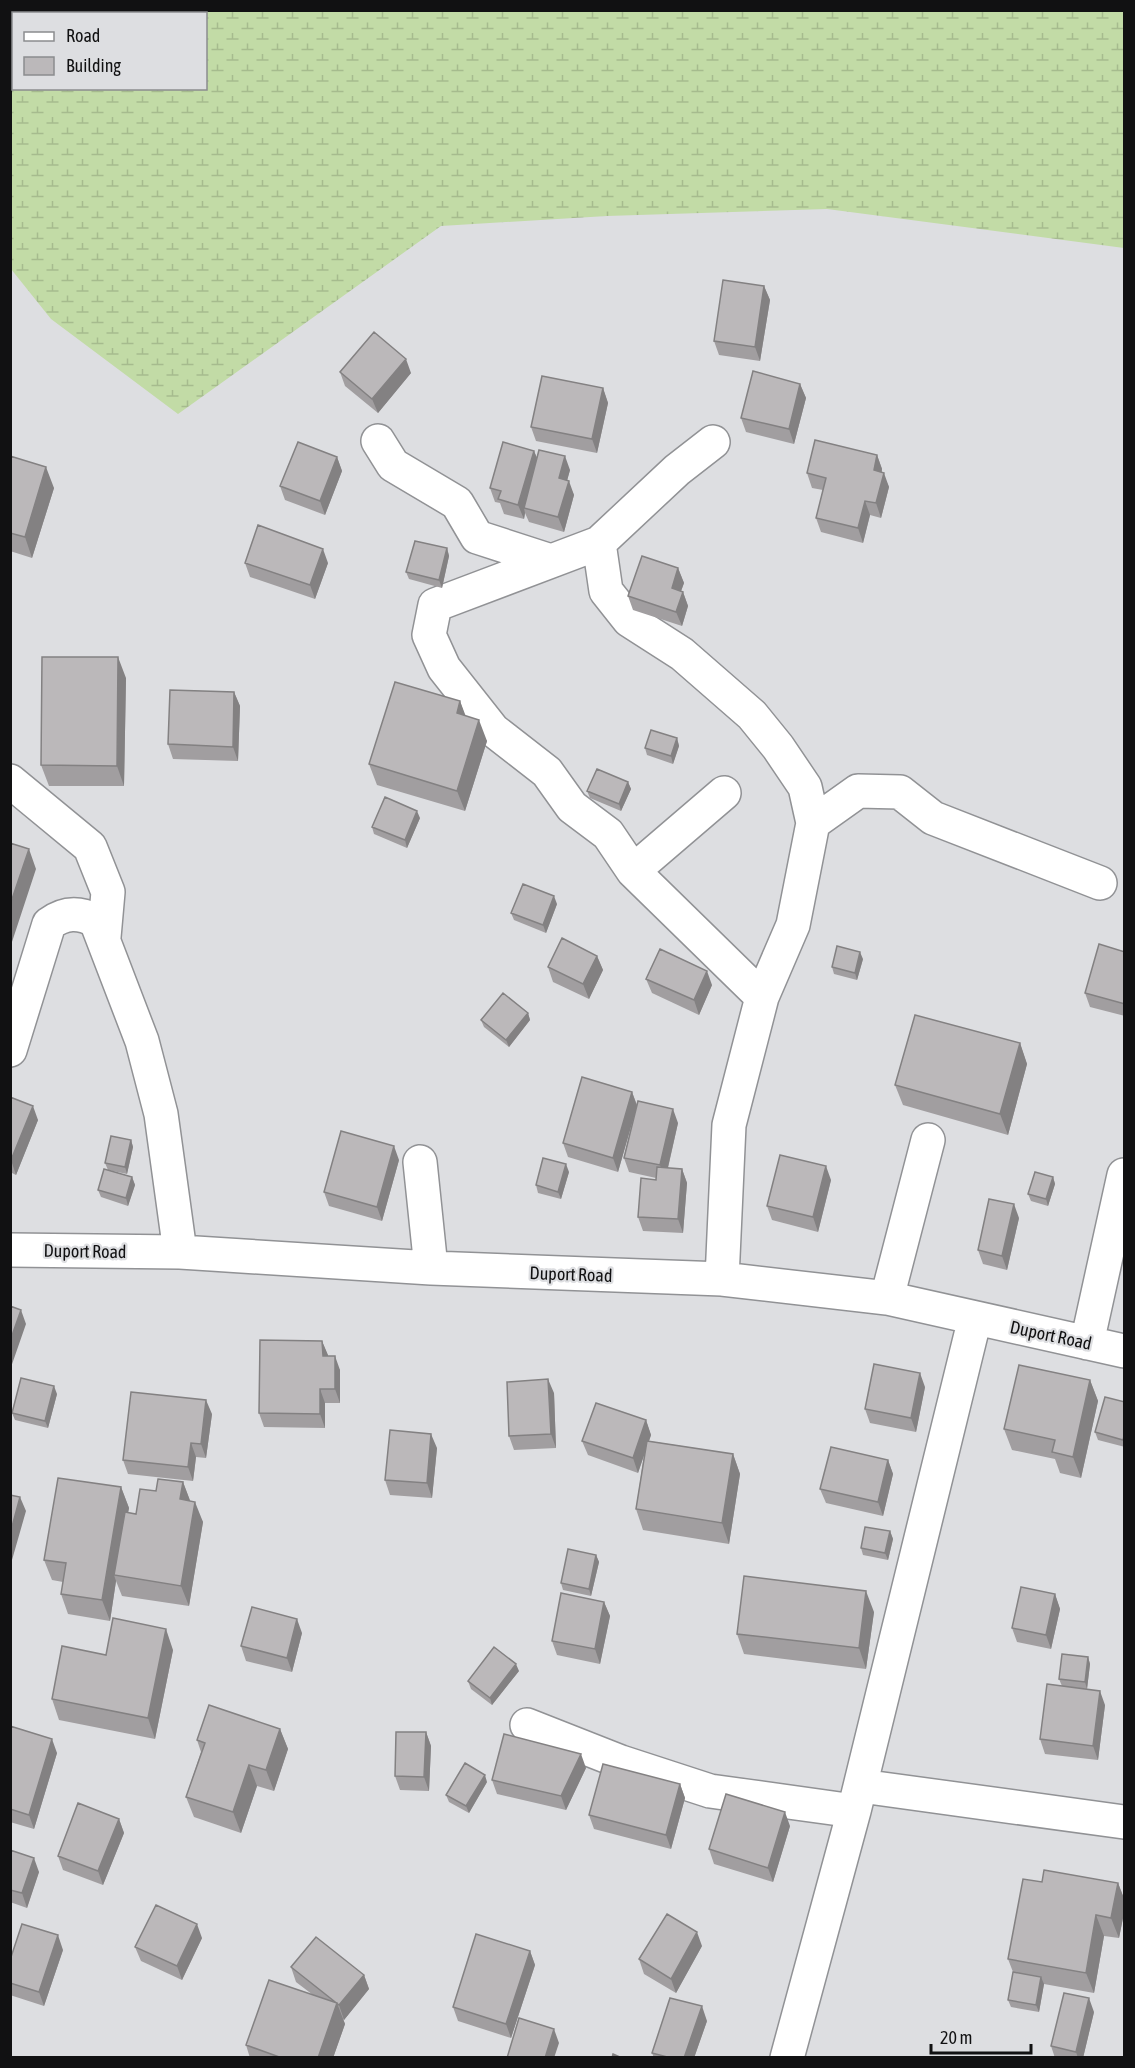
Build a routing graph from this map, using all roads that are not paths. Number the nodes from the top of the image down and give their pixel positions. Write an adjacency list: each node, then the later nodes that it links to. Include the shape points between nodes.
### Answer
1 (378, 441): 4 (street, via 393,465 457,503 477,537)
2 (713, 441): 3 (street)
3 (599, 543): 4 (street); 7 (street, via 606,591 629,620 682,654 752,715 805,787)
4 (551, 561): 8 (street, via 435,605 429,635 444,668 493,730 547,772 572,807 608,834)
5 (10, 781): 10 (street, via 90,847 108,892)
6 (724, 794): 8 (street)
7 (813, 823): 9 (street, via 858,790 900,792 933,818); 11 (street, via 793,925)
8 (633, 871): 11 (street)
9 (1100, 883)
10 (104, 937): 12 (street, via 96,921 83,914 60,915 49,924); 17 (street, via 142,1041 161,1114)
11 (762, 997): 19 (street, via 729,1125)
12 (10, 1050)
13 (928, 1140): 20 (street)
14 (420, 1162): 18 (street)
15 (1125, 1175): 22 (street)
16 (10, 1250): 17 (street, Duport Road)
17 (180, 1252): 18 (street, Duport Road)
18 (431, 1268): 19 (street, Duport Road)
19 (722, 1279): 20 (street, Duport Road)
20 (887, 1298): 21 (street, Duport Road)
21 (975, 1318): 22 (street, Duport Road); 25 (street)
22 (1087, 1342): 23 (street, Duport Road)
23 (1125, 1351)
24 (527, 1725): 25 (street, via 710,1791)
25 (857, 1798): 26 (street); 27 (street)
26 (1125, 1822)
27 (787, 2058)

